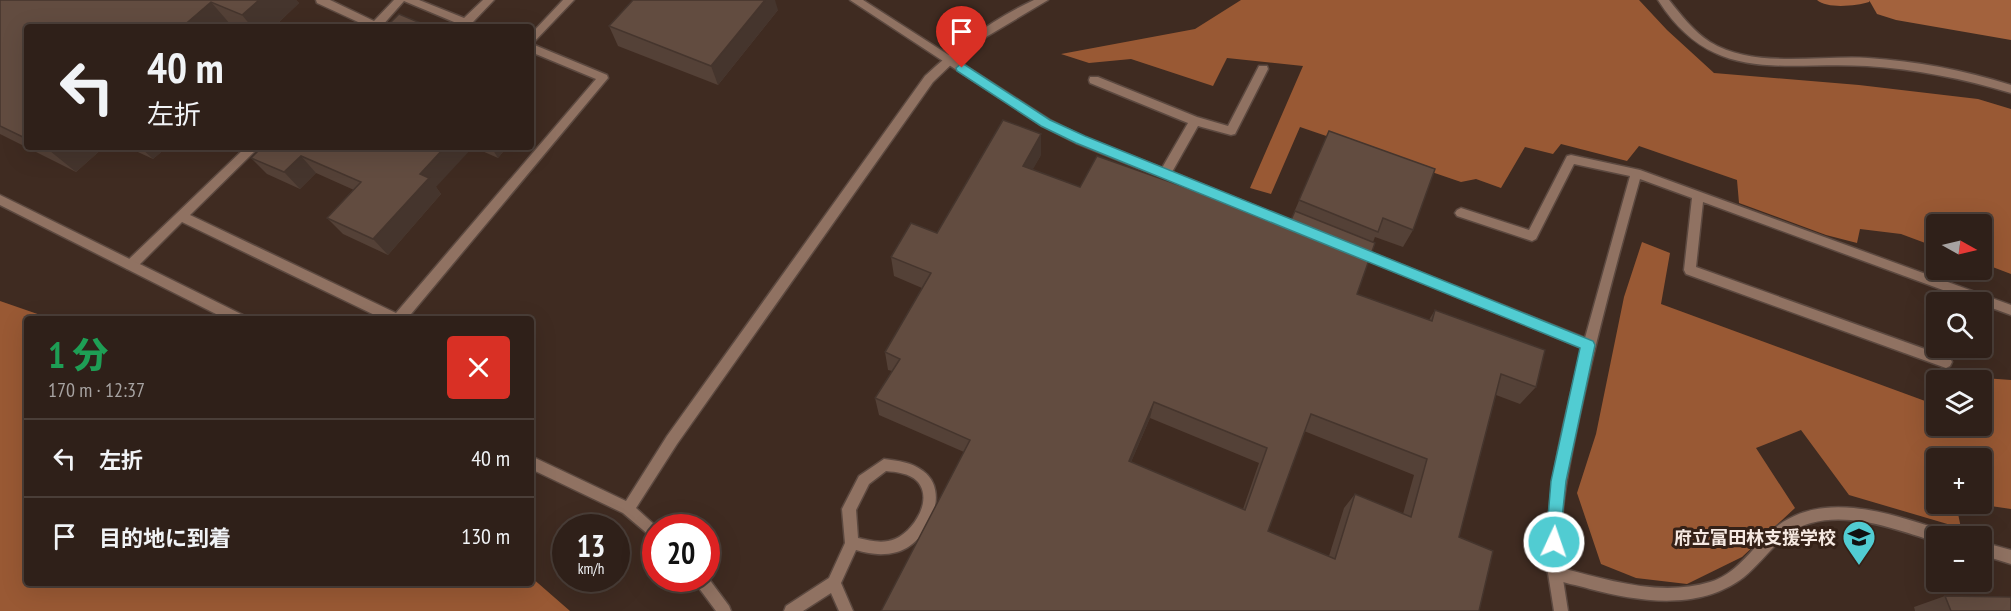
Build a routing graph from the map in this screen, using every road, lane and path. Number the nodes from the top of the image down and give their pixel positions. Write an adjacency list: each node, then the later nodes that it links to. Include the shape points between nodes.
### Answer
1 (321, 0): 9 (street)
2 (400, 0): 10 (street)
3 (409, 0): 11 (street)
4 (489, 0): 12 (street)
5 (569, 0): 13 (street)
6 (855, 0): 15 (street)
7 (1043, 0): 15 (street, via 983,33)
8 (1663, 0): 18 (street, via 1697,38 1736,56 1910,67)
9 (371, 24)
10 (377, 24)
11 (469, 24)
12 (472, 24)
13 (534, 38)
14 (534, 49): 33 (street, via 603,78)
15 (949, 60): 22 (street, via 1046,123); 37 (street, via 912,100)
16 (1263, 69): 19 (street, via 1231,131)
17 (1094, 80): 19 (street)
18 (2011, 89)
19 (1195, 121): 22 (street)
20 (251, 150): 26 (street)
21 (1636, 173): 23 (street); 25 (street, via 1572,159 1532,236); 34 (street)
22 (1165, 174): 27 (street)
23 (1698, 196): 30 (street); 35 (street, via 1690,270)
24 (0, 200): 29 (street)
25 (1461, 213)
26 (182, 217): 29 (street); 32 (street)
27 (1310, 233)
28 (1343, 246): 34 (street)
29 (131, 265): 31 (street)
30 (2011, 310)
31 (233, 316)
32 (390, 316)
33 (401, 316)
34 (1588, 345): 43 (street, via 1559,481 1554,525)
35 (1946, 362)
36 (534, 463): 37 (street)
37 (628, 508): 38 (street)
38 (642, 522)
39 (1926, 532): 43 (street, via 1872,516 1838,512 1808,517 1779,531 1738,573 1714,588 1689,594 1647,594)
40 (852, 543): 40 (street, via 849,509 864,480 884,465 908,468 923,478 930,495 927,516 910,540 893,548 866,549); 44 (street)
41 (1992, 552): 42 (street)
42 (2011, 557)
43 (1555, 573): 49 (street)
44 (834, 584): 47 (street); 48 (street)
45 (710, 592): 46 (street)
46 (724, 611)
47 (791, 611)
48 (846, 611)
49 (1561, 611)

